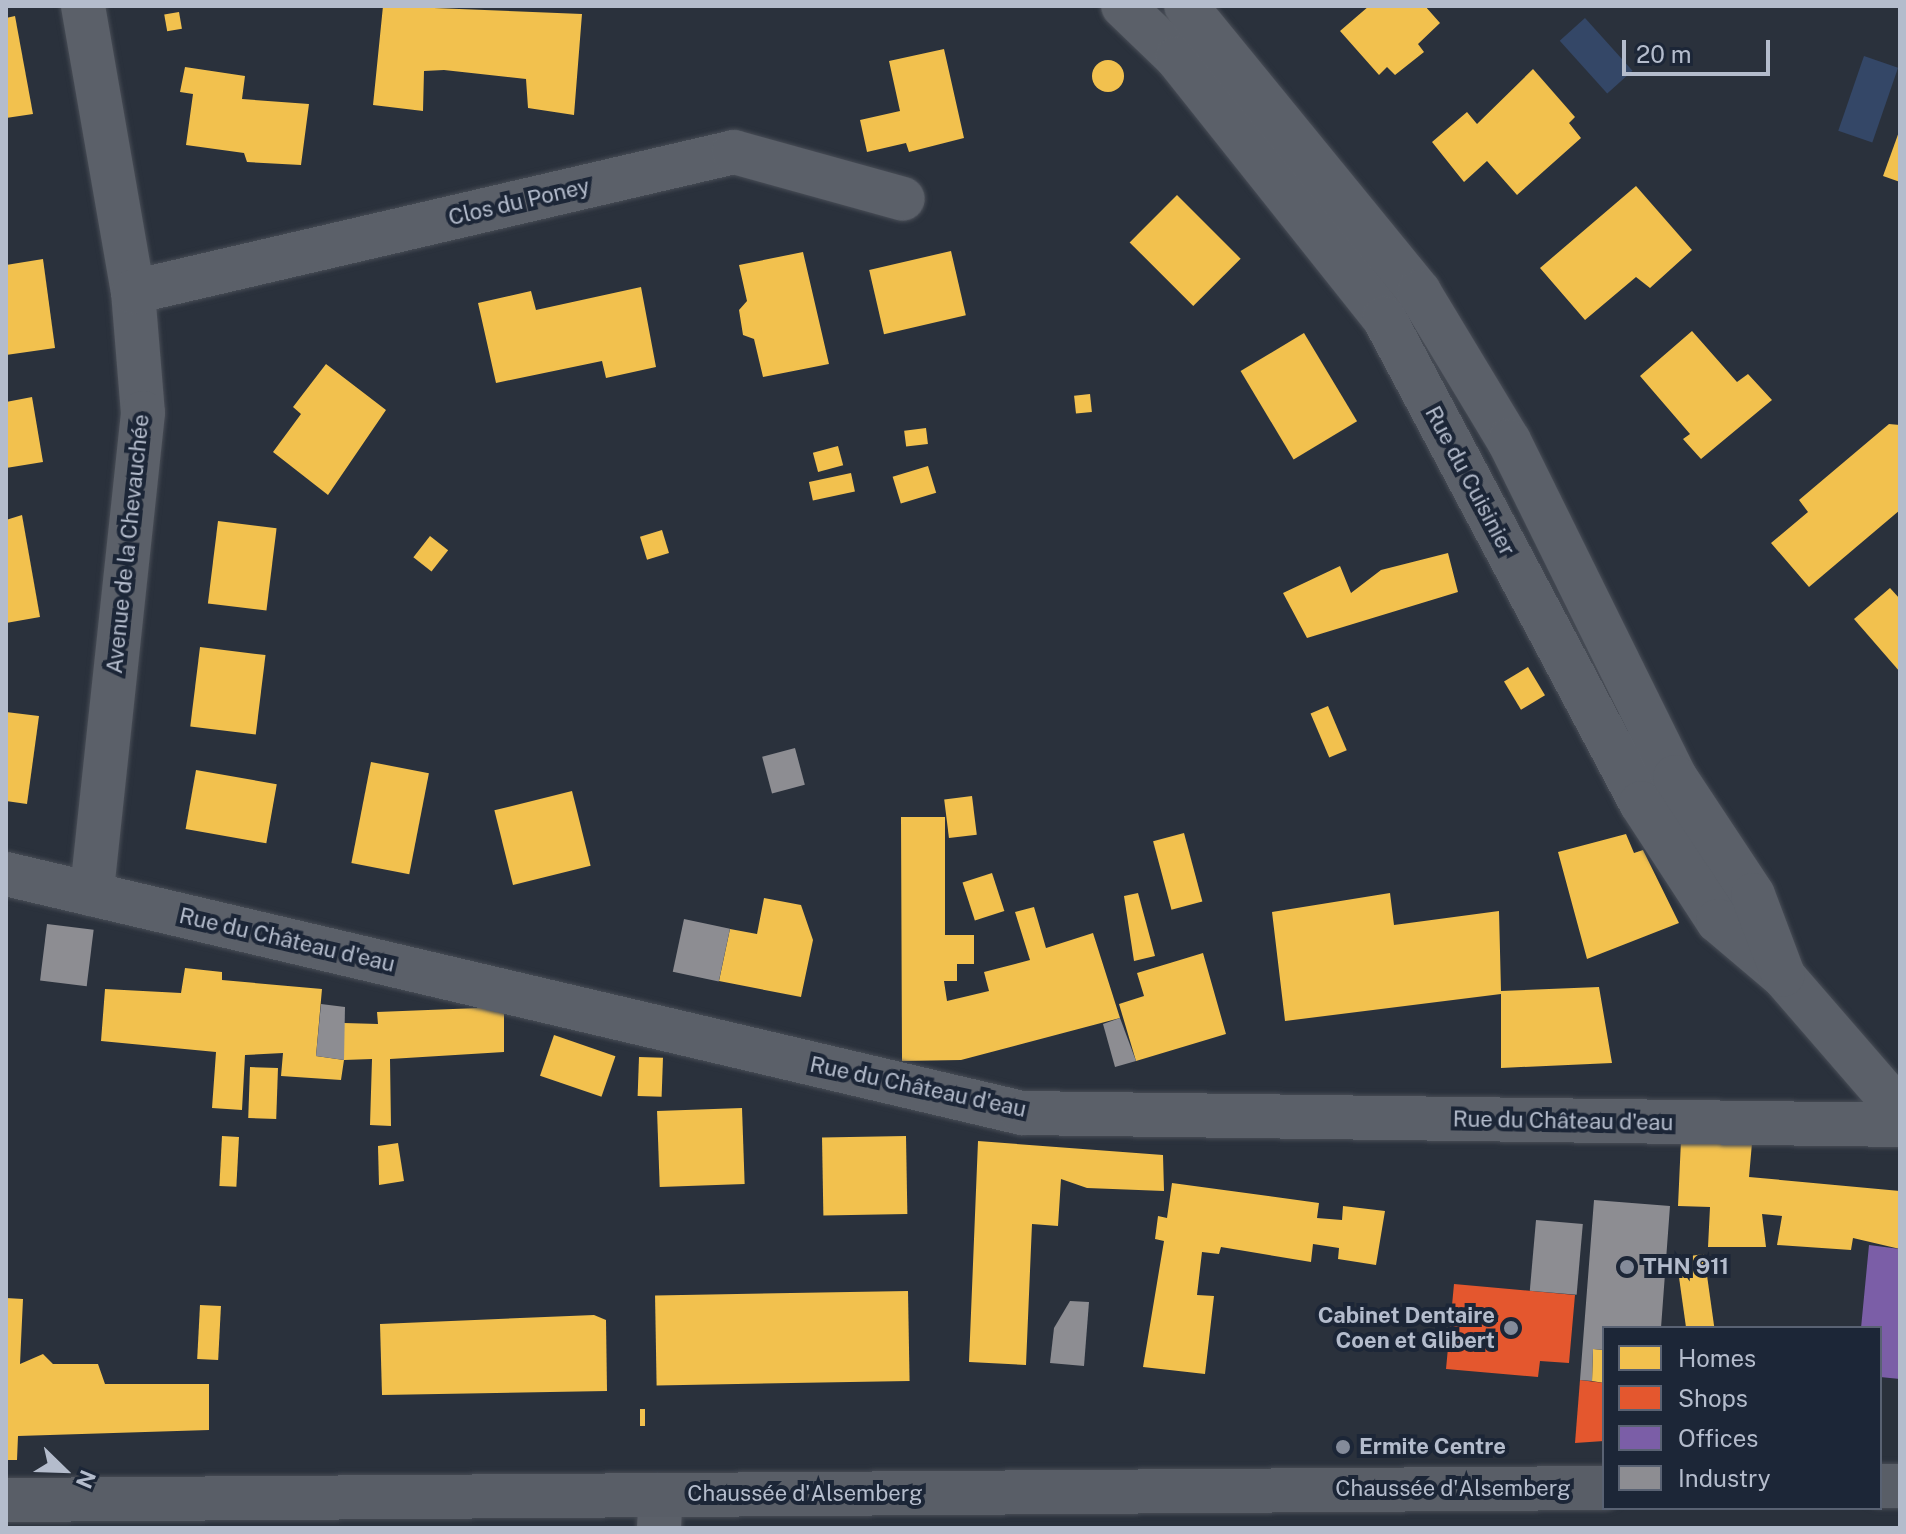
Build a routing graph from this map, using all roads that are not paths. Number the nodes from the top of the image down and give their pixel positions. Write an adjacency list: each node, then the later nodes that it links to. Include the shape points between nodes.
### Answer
1 (83, 6): 5 (street, Avenue de la Chevauchée)
2 (1123, 6): 8 (street, Rue du Cuisinier, via 1177,58 1384,318 1641,803 1718,921)
3 (1186, 6): 8 (street, Rue du Cuisinier, via 1419,292 1509,441 1675,777 1753,895)
4 (903, 199): 5 (street, Clos du Poney, via 734,152)
5 (133, 292): 7 (street, Avenue de la Chevauchée, via 143,413)
6 (6, 874): 7 (street, Rue du Château d'eau)
7 (92, 894): 10 (street, Rue du Château d'eau, via 1022,1113)
8 (1784, 977): 9 (street, Rue du Cuisinier)
9 (1900, 1111)
10 (1900, 1125)
11 (1602, 1488): 13 (main road, Chaussée d'Alsemberg)
12 (6, 1500): 13 (main road, Chaussée d'Alsemberg)
13 (660, 1512)

